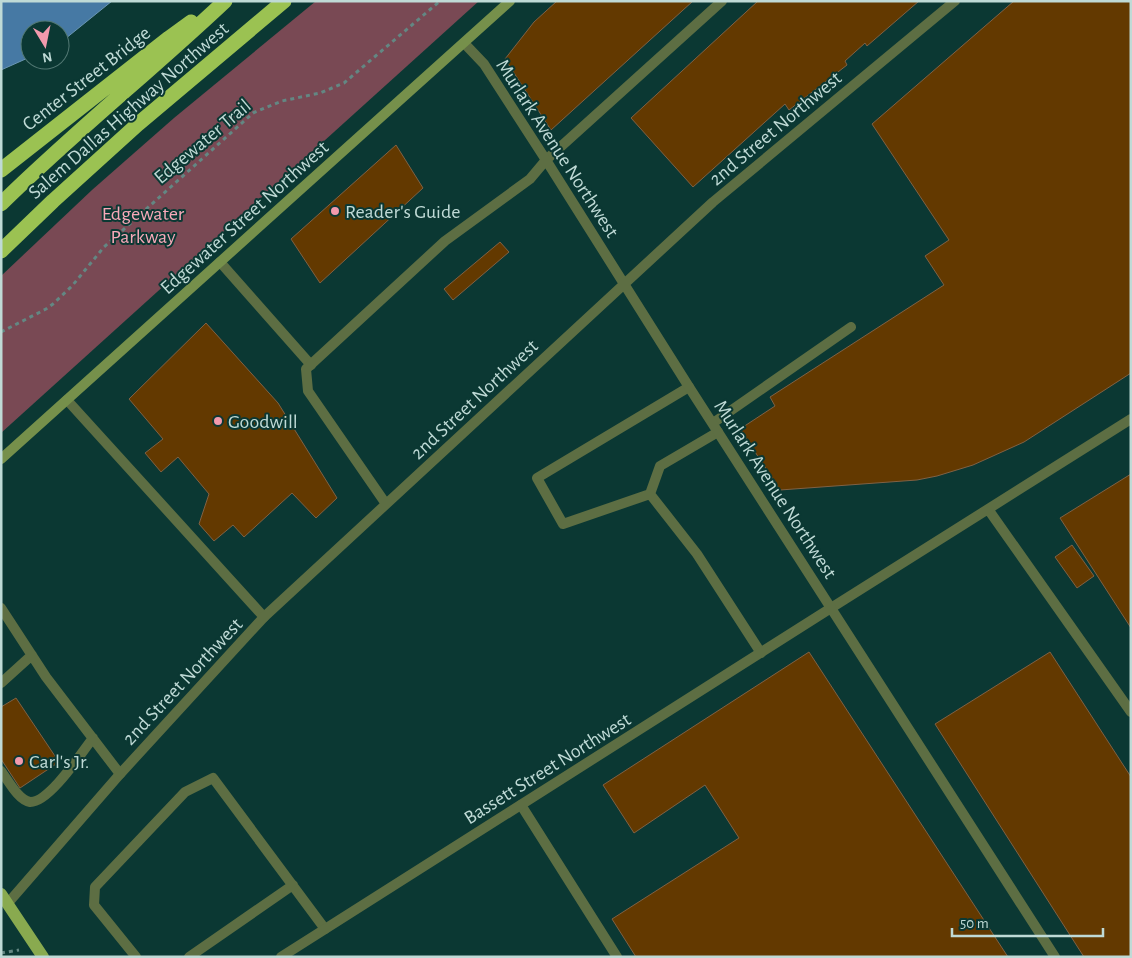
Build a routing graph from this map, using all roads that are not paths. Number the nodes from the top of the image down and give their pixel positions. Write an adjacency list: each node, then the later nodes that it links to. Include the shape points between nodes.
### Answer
1 (221, 1): 9 (highway, Center Street Bridge)
2 (225, 1): 10 (highway, Salem Dallas Highway Northwest)
3 (284, 1): 11 (highway, Salem Dallas Highway Northwest, via 138,124)
4 (510, 1): 7 (main road, Edgewater Street Northwest)
5 (722, 1): 8 (street)
6 (955, 1): 13 (street, 2nd Street Northwest, via 713,202)
7 (464, 43): 8 (street, Murlark Avenue Northwest, via 484,64); 12 (main road, Edgewater Street Northwest)
8 (546, 160): 13 (street, Murlark Avenue Northwest); 15 (street, via 530,179 445,241)
9 (1, 170)
10 (1, 204)
11 (1, 251)
12 (220, 262): 15 (street); 17 (main road, Edgewater Street Northwest)
13 (623, 284): 16 (street, Murlark Avenue Northwest); 23 (street, 2nd Street Northwest)
14 (851, 327): 19 (street)
15 (309, 367): 23 (street, via 308,391)
16 (689, 387): 19 (street, Murlark Avenue Northwest); 22 (street, via 537,478 563,524)
17 (67, 400): 21 (main road, Edgewater Street Northwest); 27 (street)
18 (1131, 419): 24 (street, Bassett Street Northwest)
19 (713, 423): 20 (street, Murlark Avenue Northwest)
20 (718, 432): 22 (street, via 660,466); 26 (street, Murlark Avenue Northwest)
21 (1, 459)
22 (650, 494): 28 (street, via 697,554)
23 (386, 504): 27 (street, 2nd Street Northwest)
24 (988, 509): 26 (street, Bassett Street Northwest); 31 (street)
25 (1, 608): 29 (street)
26 (831, 608): 28 (street, Bassett Street Northwest); 44 (street, Murlark Avenue Northwest)
27 (264, 617): 34 (street, 2nd Street Northwest)
28 (761, 653): 35 (street, Bassett Street Northwest)
29 (32, 656): 30 (street); 32 (street)
30 (1, 683)
31 (1131, 712)
32 (93, 738): 33 (street, via 50,792 39,800 30,802 21,798); 34 (street)
33 (1, 771)
34 (120, 774): 37 (street, 2nd Street Northwest, via 49,856)
35 (520, 805): 38 (street, Bassett Street Northwest); 43 (street)
36 (293, 886): 38 (street); 40 (street, via 213,778 185,792 95,887 94,905); 41 (street)
37 (4, 899): 39 (main road)
38 (325, 929): 42 (street, Bassett Street Northwest)
39 (43, 957)
40 (136, 957)
41 (189, 957)
42 (281, 957)
43 (617, 957)
44 (1055, 957)

